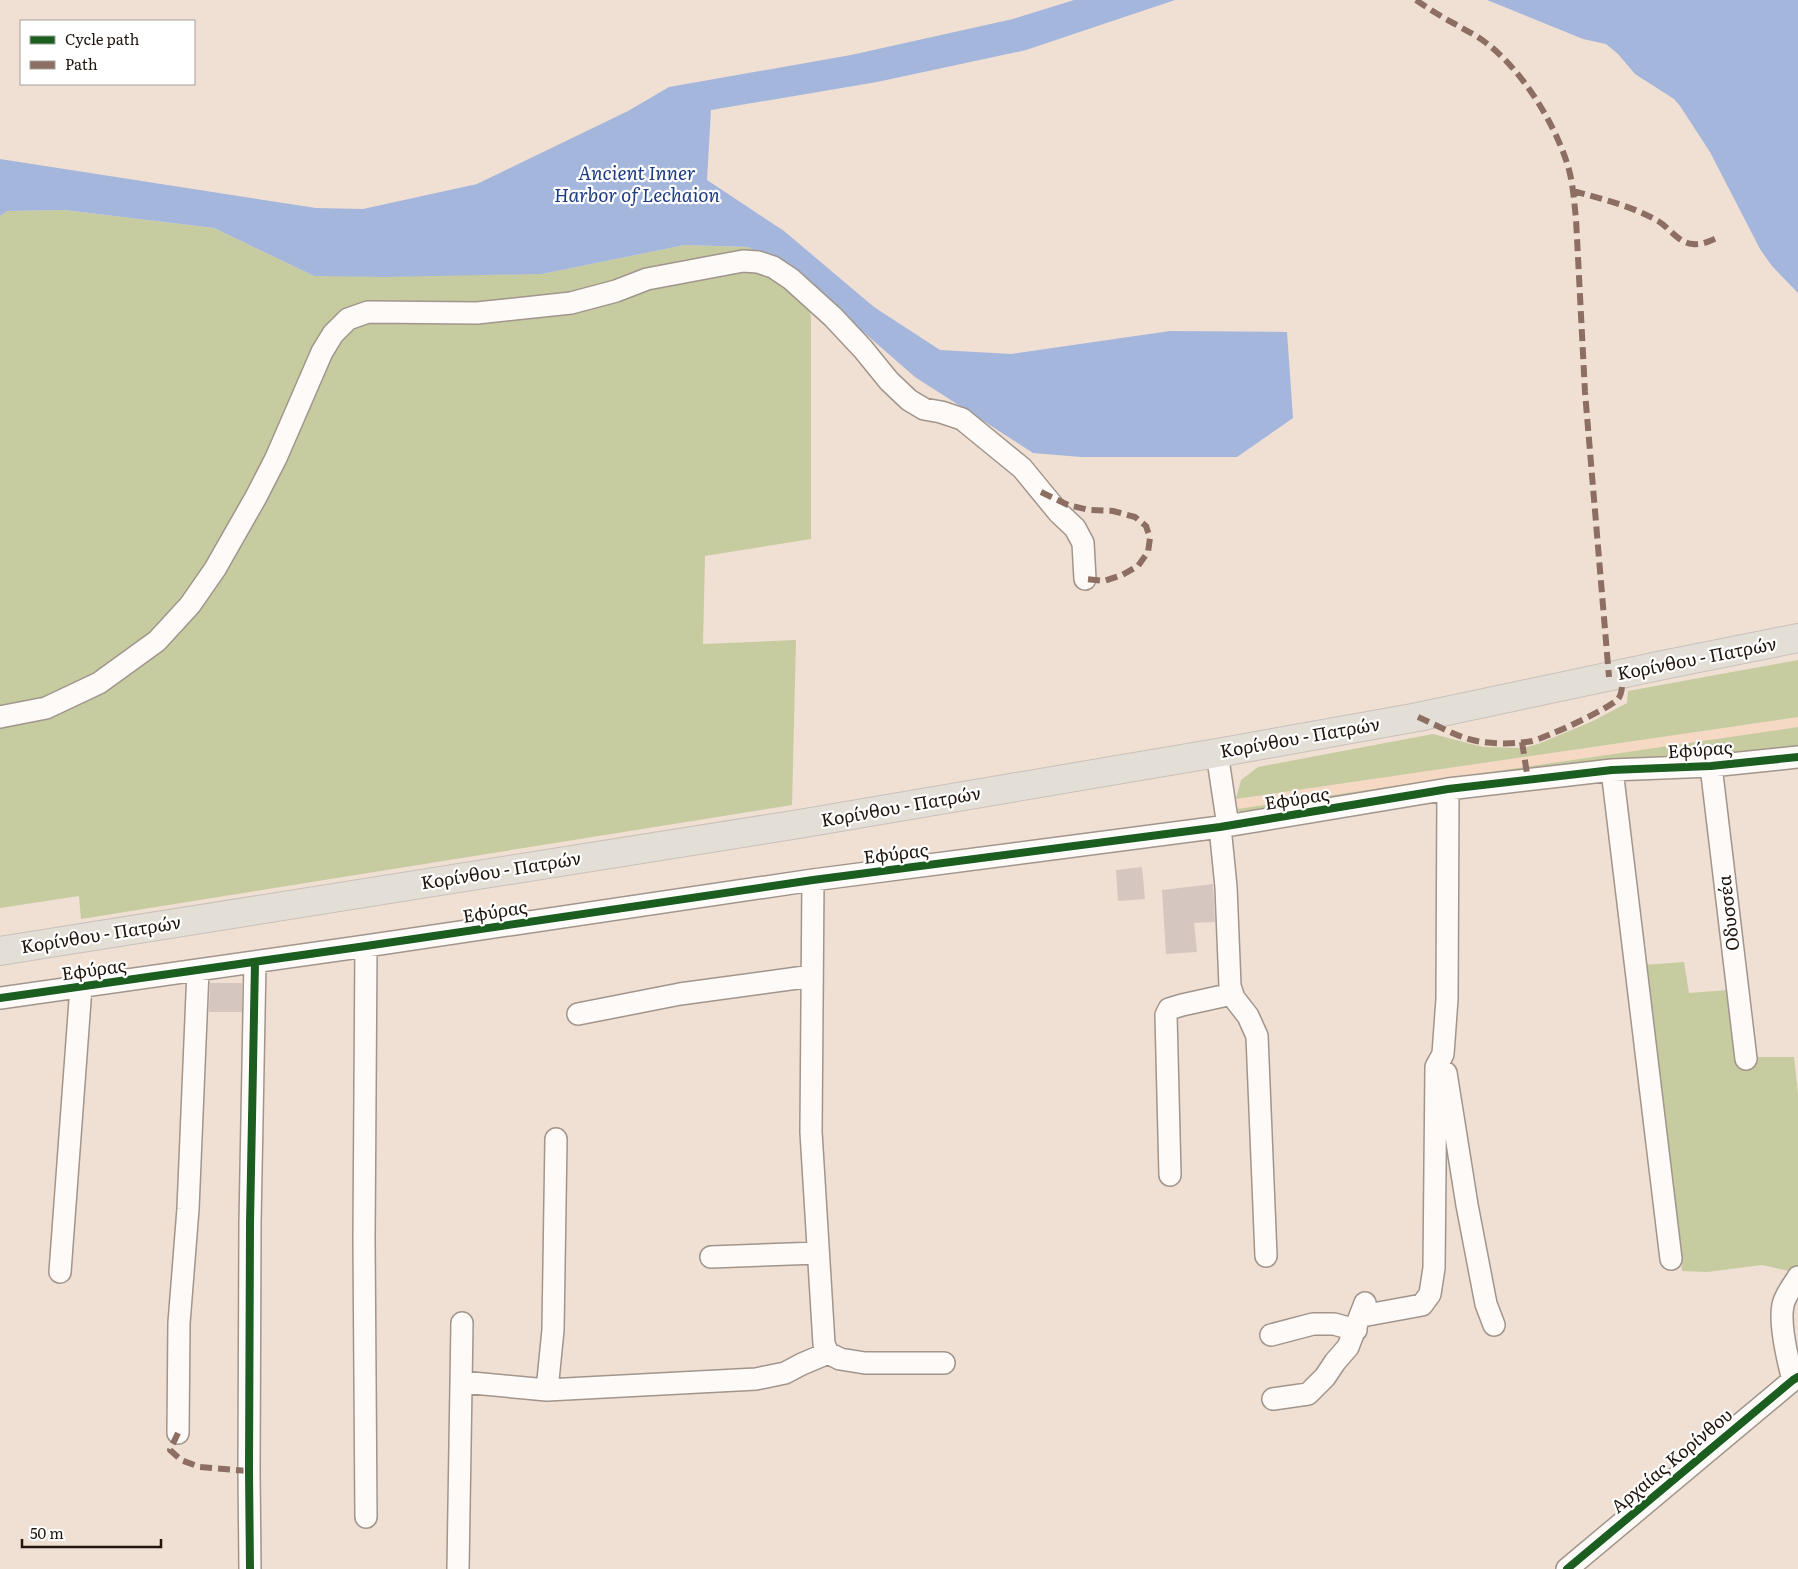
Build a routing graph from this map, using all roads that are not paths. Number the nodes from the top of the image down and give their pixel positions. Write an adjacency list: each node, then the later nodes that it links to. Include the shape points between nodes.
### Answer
1 (1085, 579): 3 (street, via 1083,543 1076,528 1059,514 1022,468 962,419 924,409 909,400 833,317 791,279 773,267 744,261 647,279 571,303 477,313 368,312 348,319 322,352 256,497 215,569 190,605 157,640 99,683 46,708)
2 (1798, 638): 4 (main road, Κορίνθου - Πατρών, via 1418,717)
3 (0, 717)
4 (1217, 753): 9 (street); 12 (main road, Κορίνθου - Πατρών, via 799,824)
5 (1798, 756): 6 (street, Εφύρας)
6 (1711, 766): 7 (street, Εφύρας); 21 (street, Οδυσσέα)
7 (1612, 770): 8 (street, Εφύρας); 27 (street)
8 (1448, 789): 9 (street, Εφύρας); 20 (street, via 1447,999)
9 (1224, 826): 10 (street, Εφύρας); 17 (street)
10 (813, 880): 11 (street, Εφύρας); 15 (street)
11 (366, 946): 13 (street, Εφύρας); 41 (street)
12 (0, 951)
13 (255, 962): 14 (street, Εφύρας); 42 (street, via 250,1223)
14 (198, 970): 16 (street, Εφύρας); 40 (street, via 188,1209 179,1323)
15 (812, 976): 19 (street, via 680,994); 24 (street, via 811,1132)
16 (81, 986): 18 (street, Εφύρας); 28 (street)
17 (1232, 994): 23 (street, via 1169,1009 1166,1015); 25 (street, via 1257,1036)
18 (0, 998)
19 (578, 1014)
20 (1443, 1054): 30 (street, via 1436,1066 1434,1268 1430,1294 1422,1305); 32 (street, via 1467,1205 1486,1304)
21 (1746, 1059)
22 (556, 1139): 38 (street, via 553,1330)
23 (1170, 1175)
24 (818, 1253): 26 (street); 34 (street, via 824,1344)
25 (1266, 1256)
26 (711, 1257)
27 (1671, 1259)
28 (60, 1272)
29 (1798, 1277): 36 (street, via 1783,1306 1787,1360)
30 (1361, 1316): 33 (street); 39 (street, via 1348,1347 1308,1394)
31 (462, 1323): 37 (street)
32 (1494, 1325)
33 (1271, 1335)
34 (828, 1353): 35 (street, via 840,1360 866,1363); 38 (street, via 785,1373 756,1379)
35 (944, 1363)
36 (1795, 1379): 44 (street, Αρχαίας Κορίνθου)
37 (462, 1382): 38 (street); 43 (street)
38 (547, 1390)
39 (1273, 1399)
40 (178, 1432)
41 (366, 1517)
42 (250, 1569)
43 (458, 1569)
44 (1567, 1569)

